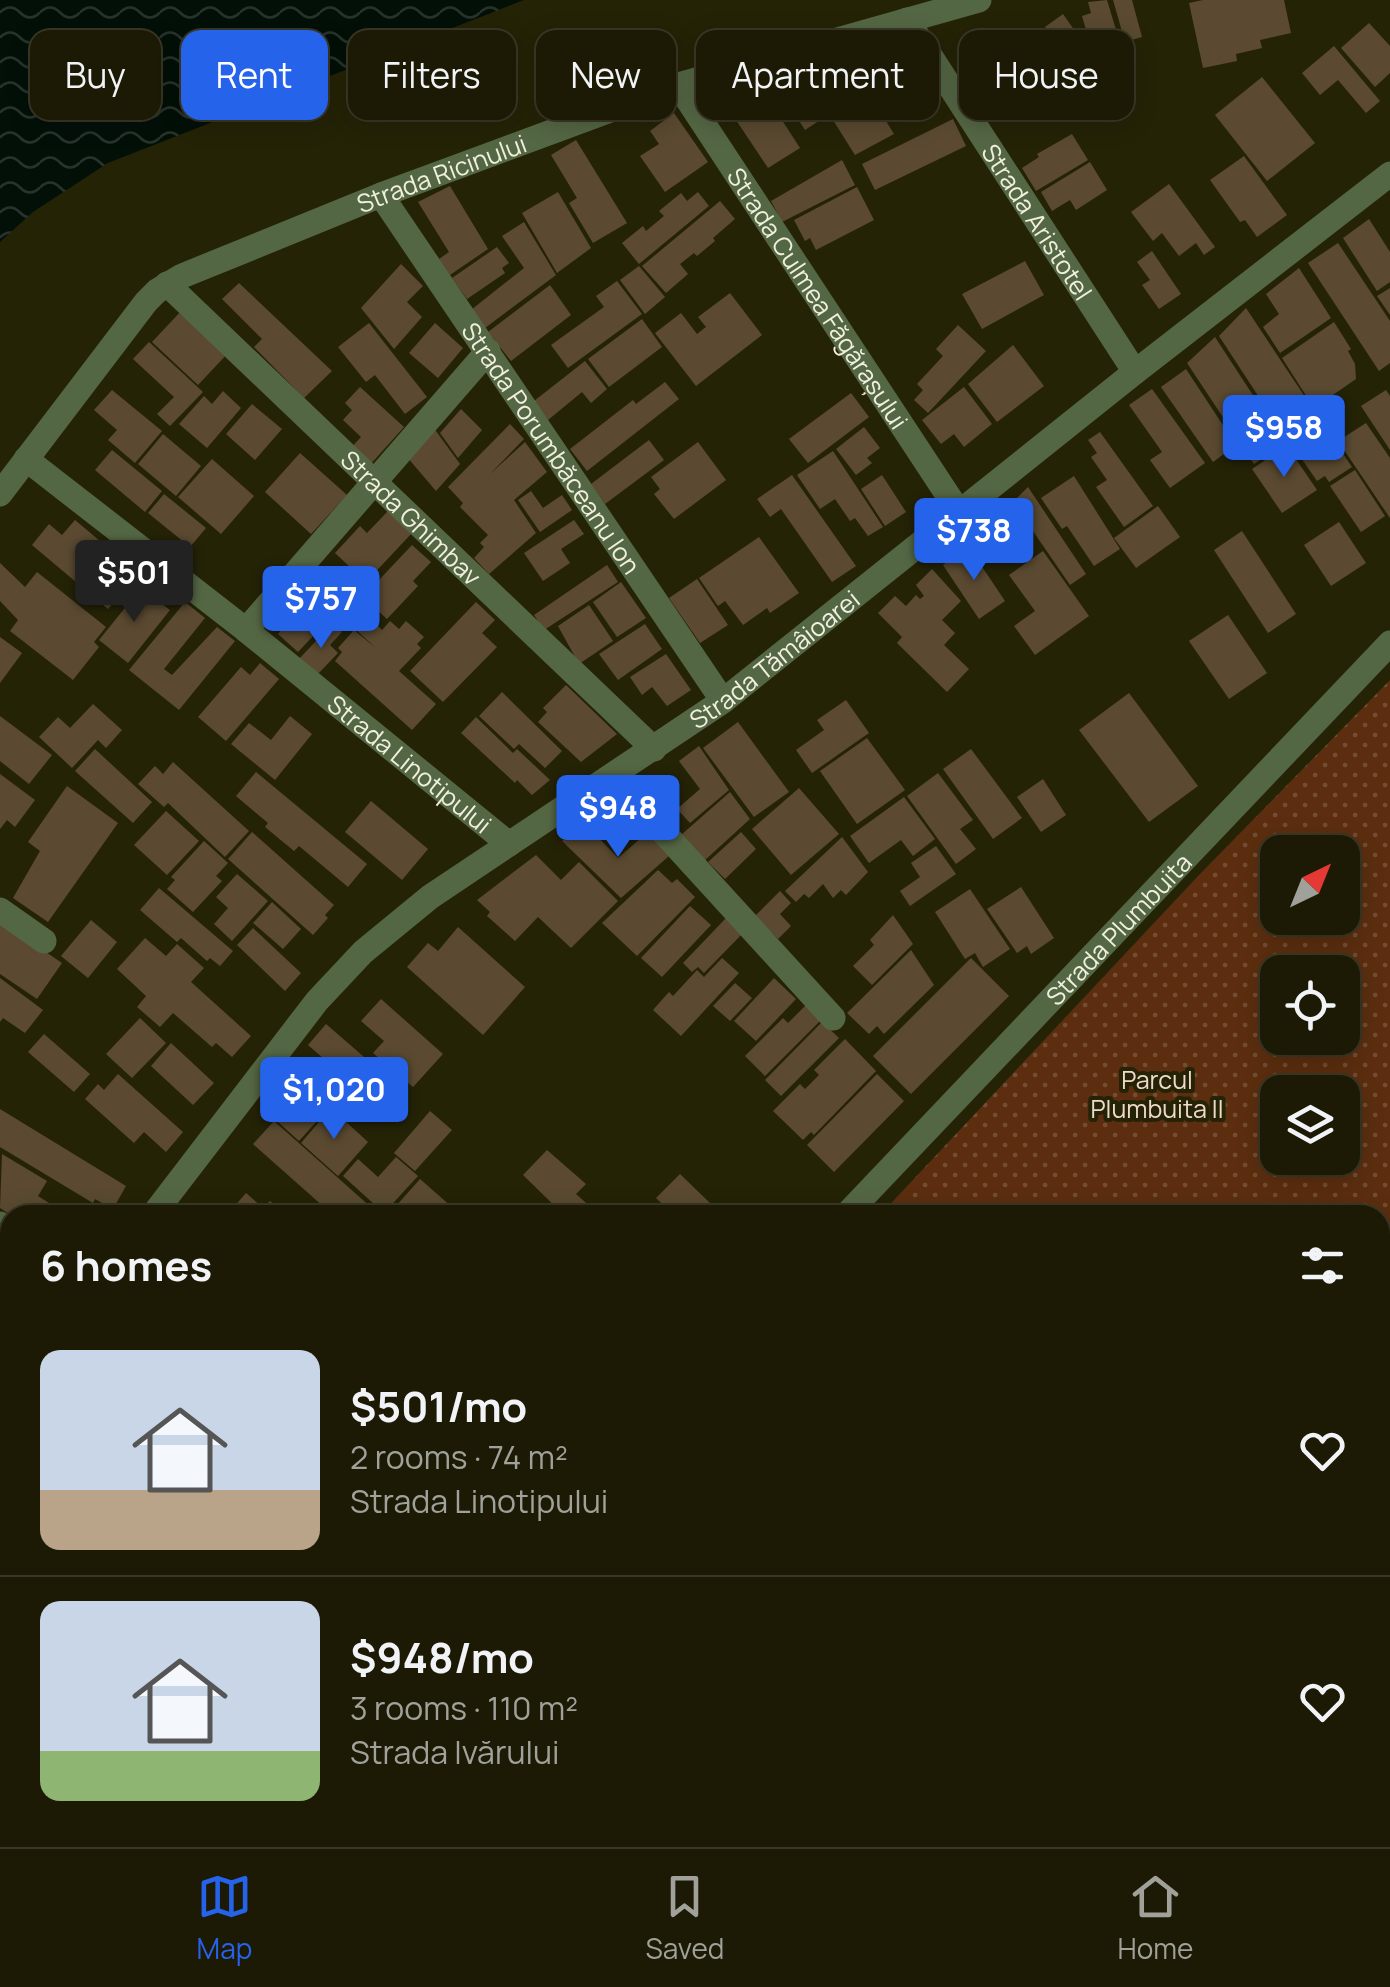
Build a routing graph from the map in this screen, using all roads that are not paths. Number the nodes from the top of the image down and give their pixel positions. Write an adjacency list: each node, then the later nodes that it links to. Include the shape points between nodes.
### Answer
1 (979, 0): 2 (street, Strada Ricinului)
2 (907, 20): 3 (street, Strada Ricinului); 8 (street, Strada Aristotel)
3 (678, 84): 5 (street, Strada Ricinului); 12 (street, Strada Culmea Făgărașului)
4 (1390, 174): 8 (street, Strada Tămâioarei)
5 (381, 195): 6 (street, Strada Ricinului); 7 (street, Strada Porumbăceanu Ion)
6 (167, 284): 9 (street, Strada Ricinului, via 133,318); 10 (street, Strada Ghimbav)
7 (488, 351): 10 (street); 15 (street, Strada Porumbăceanu Ion)
8 (1135, 372): 12 (street, Strada Tămâioarei)
9 (26, 460): 11 (street, Strada Ricinului); 13 (street, Strada Linotipului)
10 (376, 484): 13 (street); 16 (street, Strada Ghimbav)
11 (0, 494)
12 (959, 512): 15 (street, Strada Tămâioarei)
13 (246, 630): 18 (street, Strada Linotipului)
14 (1390, 643): 23 (street, Strada Plumbuita)
15 (723, 701): 16 (street, Strada Tămâioarei)
16 (654, 749): 17 (street, Strada Tămâioarei)
17 (613, 777): 18 (street, Strada Tămâioarei); 21 (street)
18 (509, 844): 22 (street, Strada Tămâioarei, via 363,952 317,1001)
19 (0, 910): 20 (street)
20 (44, 941)
21 (833, 1018)
22 (161, 1205)
23 (856, 1205)

